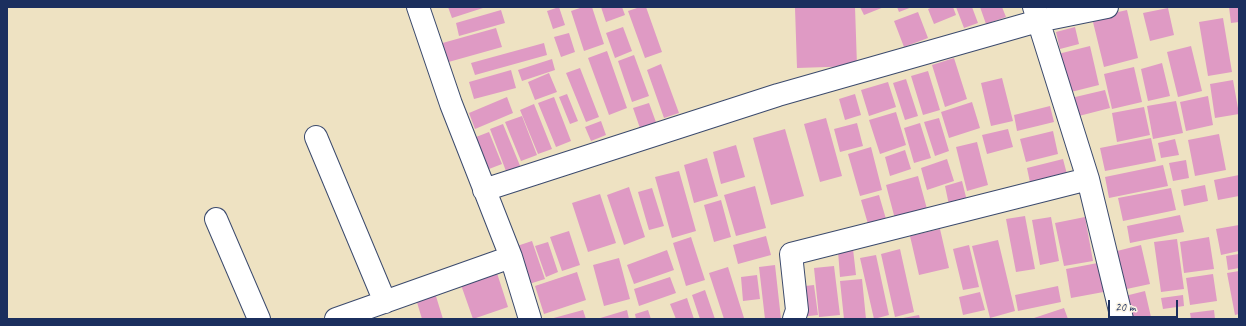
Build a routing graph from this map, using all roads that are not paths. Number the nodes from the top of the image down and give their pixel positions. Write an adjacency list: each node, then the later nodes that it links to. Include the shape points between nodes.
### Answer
1 (418, 7): 6 (street)
2 (1106, 7): 3 (street)
3 (1036, 14): 5 (street); 6 (street)
4 (316, 137): 9 (street)
5 (1088, 179): 13 (street, via 791,254 797,310); 14 (street)
6 (484, 190): 8 (street)
7 (216, 219): 10 (street)
8 (511, 257): 9 (street); 12 (street)
9 (385, 302): 11 (street)
10 (259, 319)
11 (336, 319)
12 (530, 319)
13 (794, 319)
14 (1122, 319)

